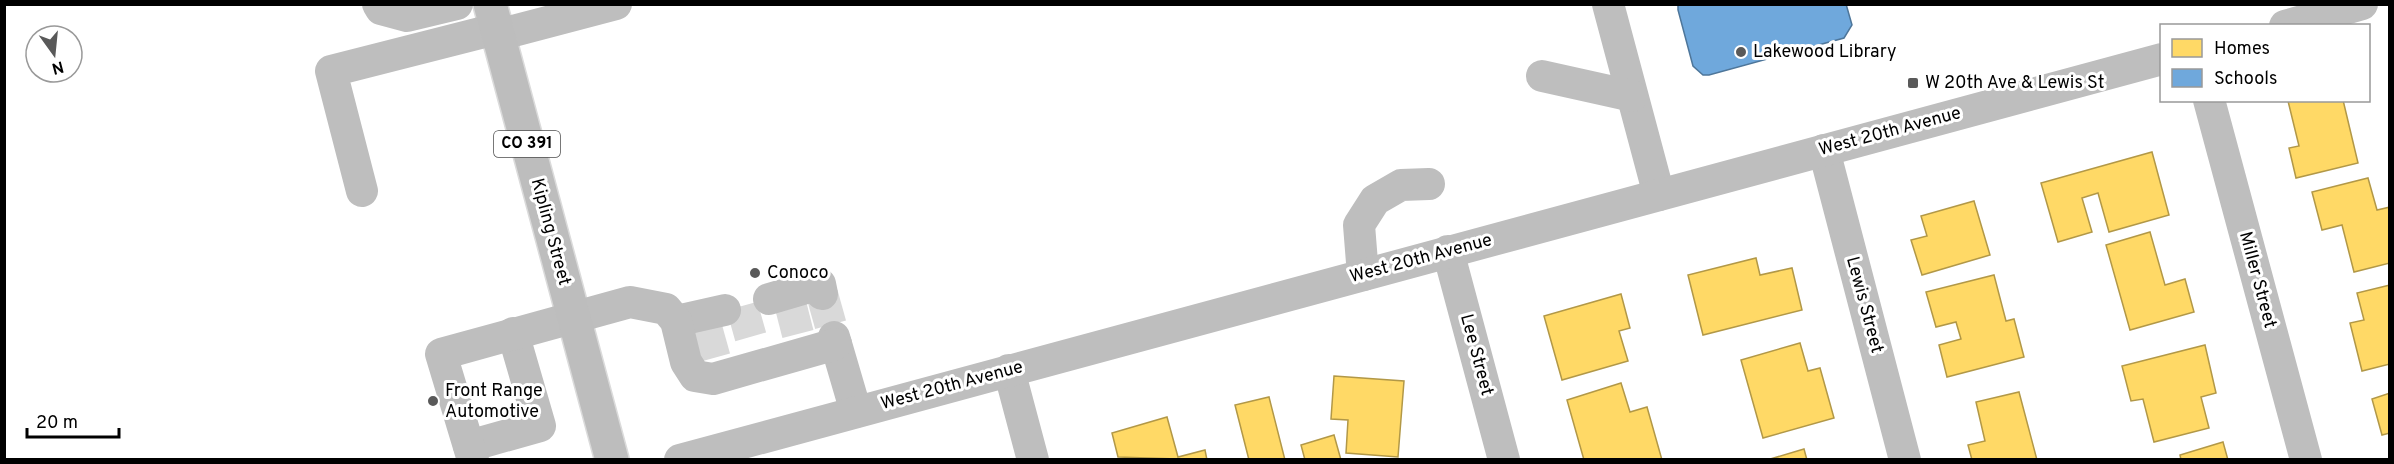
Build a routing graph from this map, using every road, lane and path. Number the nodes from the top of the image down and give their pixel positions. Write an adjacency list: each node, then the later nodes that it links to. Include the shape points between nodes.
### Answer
1 (378, 4): 2 (street, via 381,9 407,16)
2 (457, 4)
3 (616, 4): 6 (street)
4 (1608, 4): 10 (street)
5 (2362, 4): 7 (street)
6 (495, 23): 14 (street, via 331,71); 20 (main road, Kipling Street / CO 391)
7 (2292, 24)
8 (2160, 60): 12 (street, West 20th Avenue)
9 (1542, 76): 10 (street)
10 (1632, 96): 15 (street)
11 (2210, 102): 31 (street, Miller Street)
12 (1824, 150): 15 (street, West 20th Avenue); 30 (street, Lewis Street)
13 (1429, 184): 17 (street, via 1401,185 1375,200 1359,225)
14 (362, 191)
15 (1659, 195): 16 (street, West 20th Avenue)
16 (1448, 252): 17 (street, West 20th Avenue); 29 (street, Lee Street)
17 (1363, 275): 22 (street, West 20th Avenue)
18 (822, 294): 19 (street, via 820,284)
19 (782, 298)
20 (573, 316): 21 (street); 23 (street, via 630,302 702,319 686,362 696,376 713,379 719,373 835,341); 26 (main road, Kipling Street / CO 391)
21 (513, 333): 25 (street, via 540,426); 25 (street, via 441,354)
22 (1009, 370): 23 (street, West 20th Avenue); 28 (street)
23 (856, 412): 24 (street, West 20th Avenue)
24 (779, 447): 27 (street, West 20th Avenue)
25 (471, 453)
26 (612, 459)
27 (680, 459)
28 (1033, 459)
29 (1504, 459)
30 (1905, 459)
31 (2306, 459)

